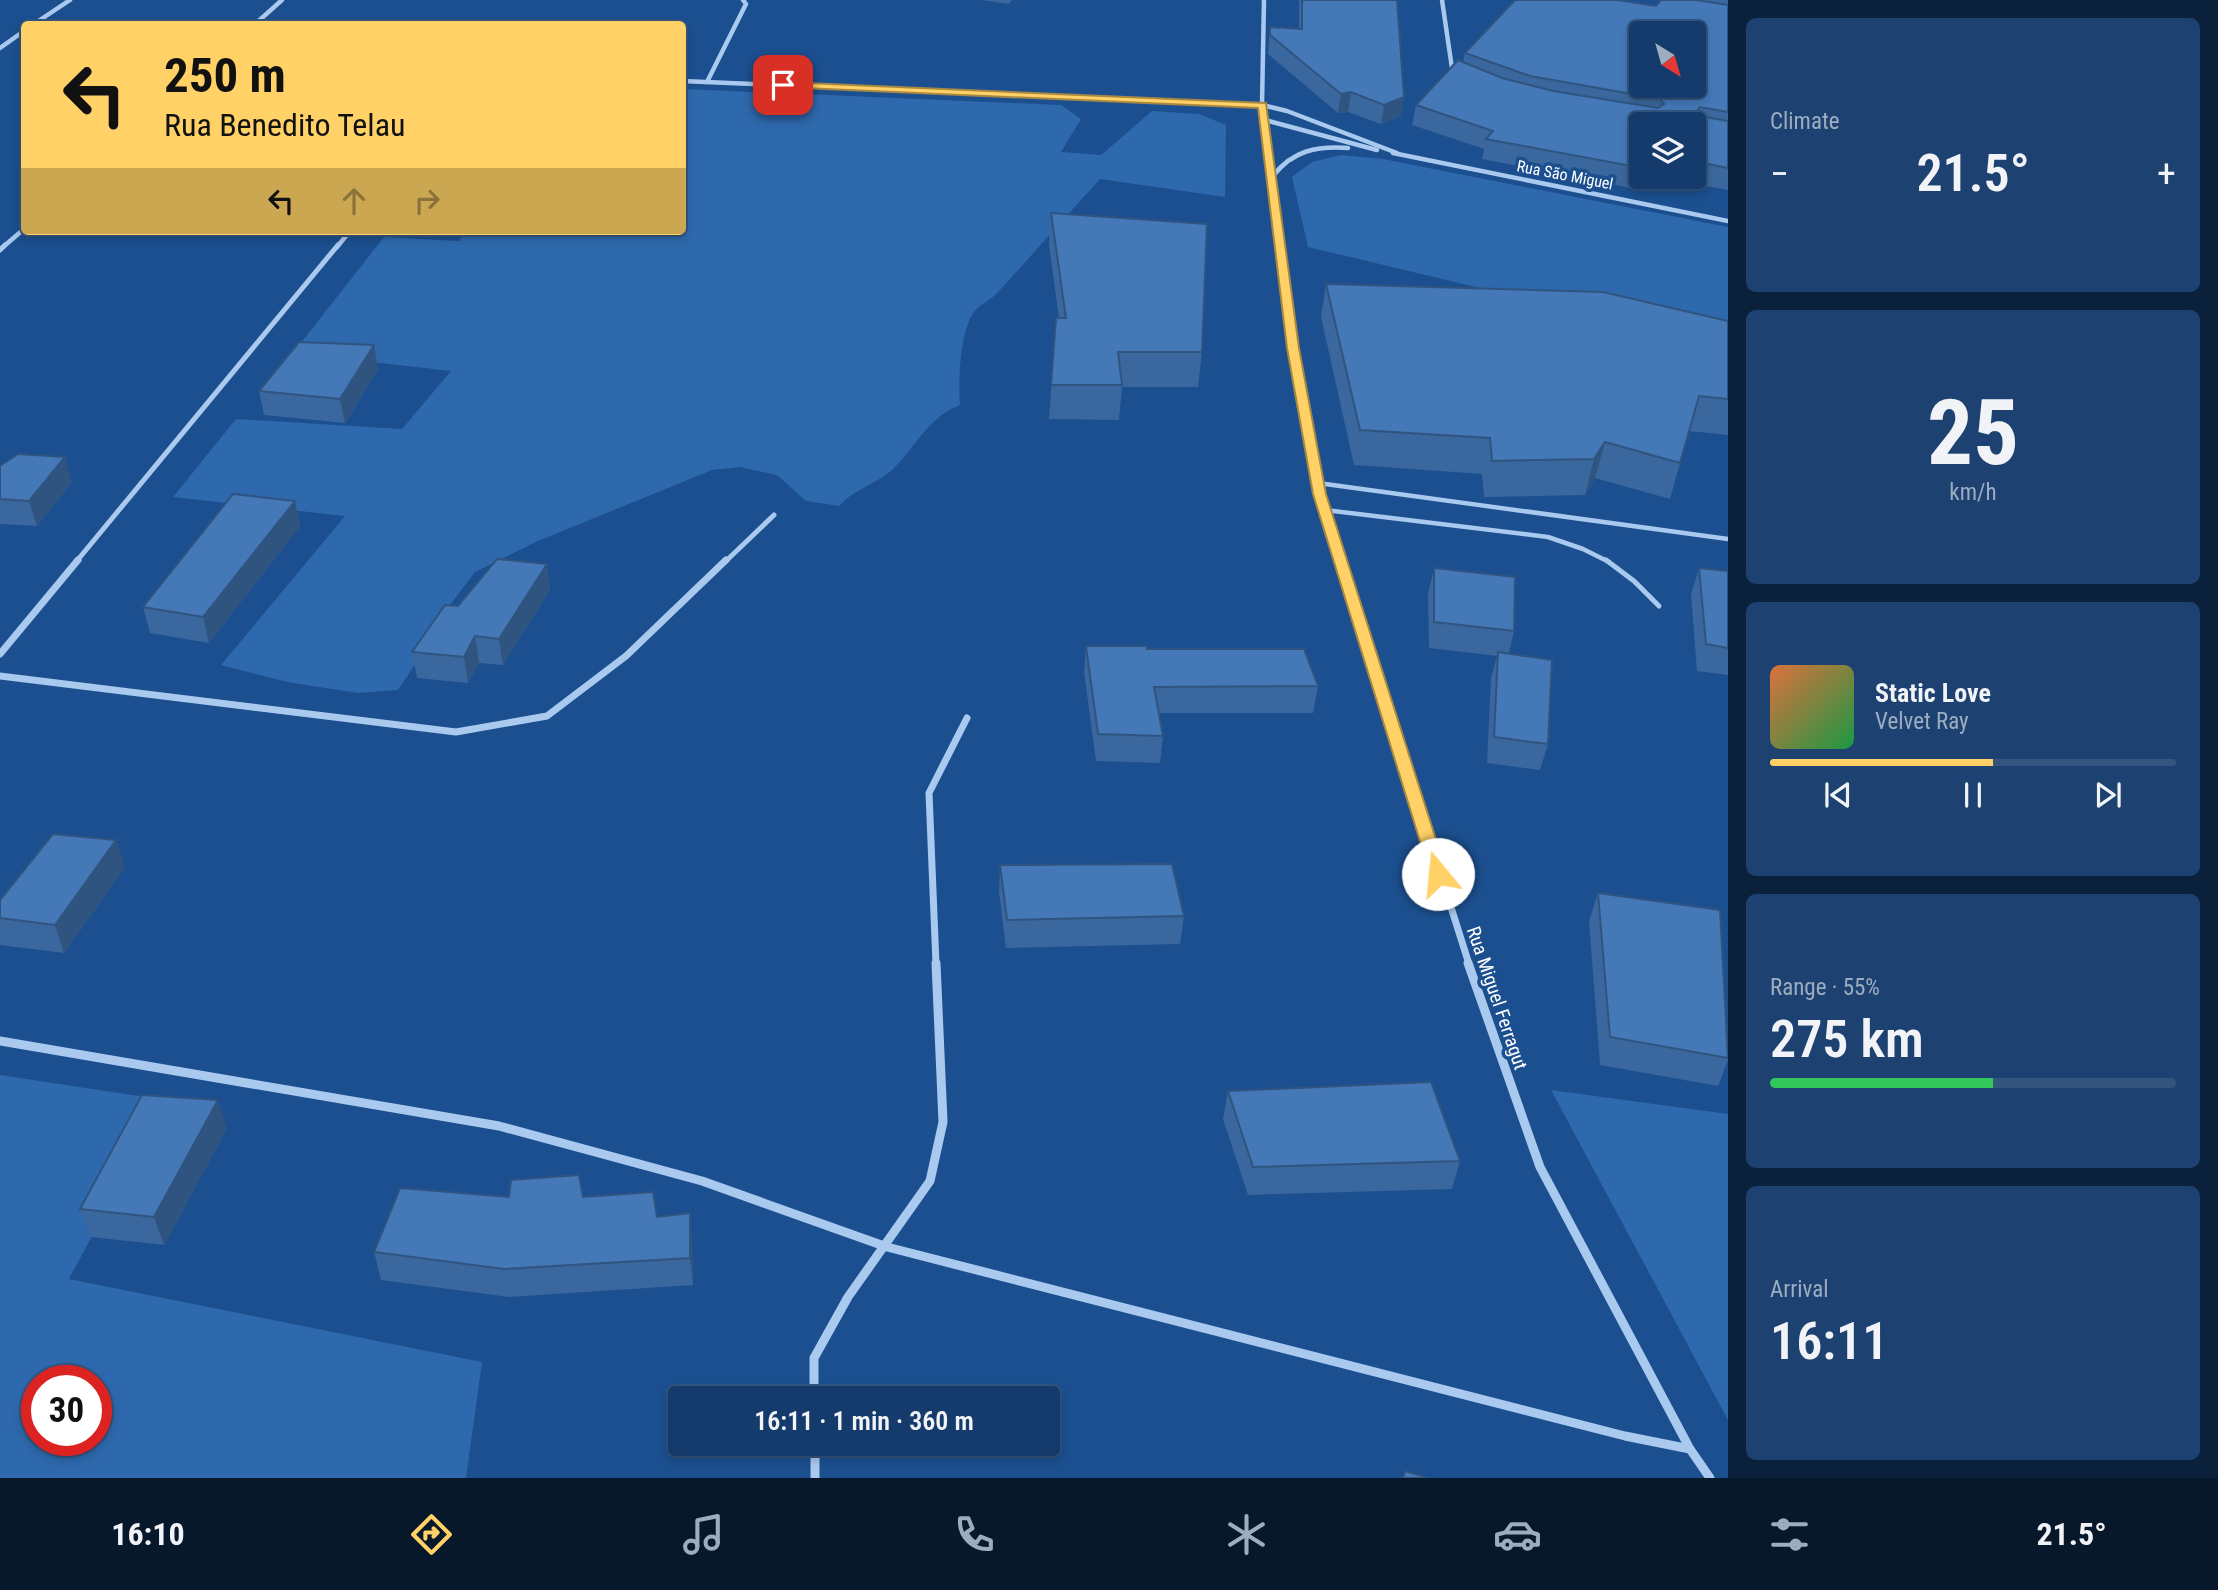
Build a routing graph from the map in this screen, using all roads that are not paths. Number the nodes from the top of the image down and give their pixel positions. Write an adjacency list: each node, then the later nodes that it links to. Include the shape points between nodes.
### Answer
1 (70, 0): 6 (street)
2 (282, 0): 7 (street)
3 (743, 0): 12 (street, via 746,4)
4 (1264, 0): 13 (street, Rua Miguel Ferragut)
5 (1441, 0): 10 (street, via 1451,73)
6 (38, 21)
7 (258, 21)
8 (21, 33): 9 (street)
9 (0, 48)
10 (1460, 79)
11 (686, 81): 12 (street, Rua São Miguel)
12 (707, 82): 13 (street, Rua São Miguel)
13 (1262, 105): 14 (street, Rua Miguel Ferragut); 15 (street, Rua São Miguel)
14 (1265, 120): 15 (street, Rua São Miguel); 16 (street, Rua Miguel Ferragut)
15 (1397, 153): 16 (street, Rua São Miguel, via 1314,147 1282,162); 17 (street, Rua São Miguel)
16 (1273, 177): 21 (street, Rua Miguel Ferragut, via 1293,348)
17 (1728, 221)
18 (21, 232): 20 (street)
19 (347, 235): 26 (street)
20 (0, 250)
21 (1318, 483): 22 (street, Rua Miguel Ferragut); 24 (lane)
22 (1325, 510): 25 (lane, via 1548,537 1582,546 1628,573); 32 (street, Rua Miguel Ferragut, via 1455,926 1540,1167)
23 (774, 515): 27 (street, via 626,656 547,716 456,732)
24 (1728, 539)
25 (1659, 606)
26 (0, 654)
27 (0, 676)
28 (967, 718): 30 (street, via 929,793 943,1122 930,1181)
29 (0, 1041): 30 (street, via 499,1126 702,1181)
30 (887, 1247): 31 (street, via 848,1297 814,1358); 32 (street)
31 (814, 1386)
32 (1690, 1449): 35 (street, Rua Miguel Ferragut)
33 (814, 1456): 34 (street)
34 (815, 1478)
35 (1710, 1478)

